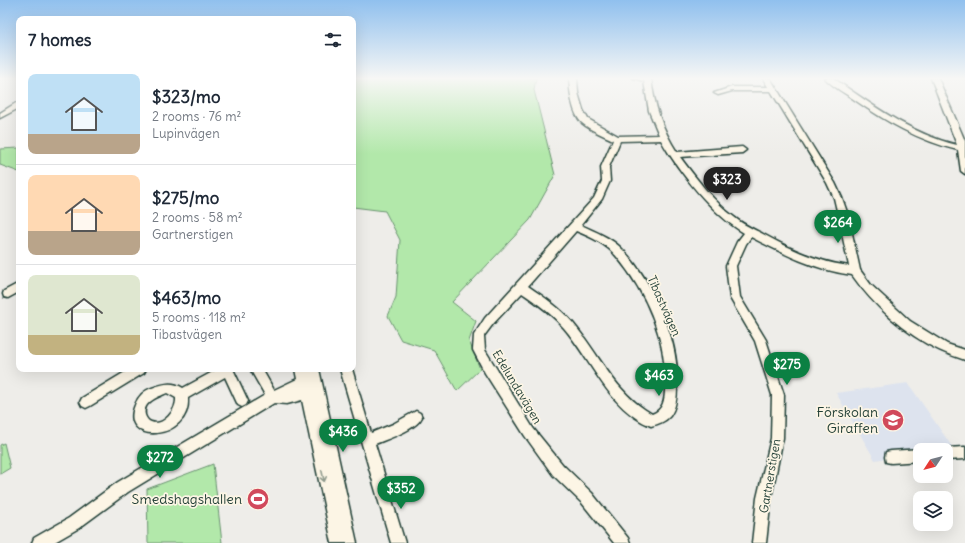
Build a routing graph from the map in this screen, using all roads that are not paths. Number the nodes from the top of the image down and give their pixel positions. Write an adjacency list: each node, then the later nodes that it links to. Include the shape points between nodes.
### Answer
1 (577, 103): 9 (street, via 585,121)
2 (652, 103): 8 (street, via 655,121)
3 (781, 103): 16 (street, via 831,182 838,198)
4 (865, 103): 10 (street, via 920,134)
5 (945, 103): 10 (street)
6 (16, 107): 7 (street)
7 (0, 116)
8 (663, 137): 9 (street); 12 (street)
9 (617, 139): 14 (street, Edelundavägen, via 605,167 606,181 598,198)
10 (963, 148): 13 (street)
11 (742, 150): 12 (street)
12 (674, 154): 15 (street, via 690,177 718,207 731,220)
13 (965, 171)
14 (575, 226): 17 (street, Edelundavägen, via 554,246); 17 (street, Tibastvägen, via 596,236 618,252 640,280 658,319 671,355 673,380 669,406 662,416 651,420 640,415 623,400 568,325 550,306)
15 (750, 232): 16 (street, via 824,266); 45 (street, Gartnerstigen, via 742,242 731,266 735,298 760,340 778,395 777,438 764,498)
16 (855, 271): 20 (street, via 872,293 906,324 943,347)
17 (521, 287): 44 (street, Edelundavägen, via 479,335 479,350 529,432 558,470 587,498)
18 (16, 289): 19 (street)
19 (8, 294)
20 (965, 355)
21 (135, 372): 33 (street)
22 (223, 372): 30 (street)
23 (228, 372): 32 (street)
24 (258, 372): 31 (street)
25 (301, 372): 29 (street)
26 (314, 372): 28 (street)
27 (347, 372): 35 (street)
28 (317, 383): 29 (street); 42 (street)
29 (304, 388): 31 (street, via 285,399); 41 (street, one-way to 41)
30 (182, 395)
31 (272, 397): 40 (street, via 129,483 74,523)
32 (242, 401)
33 (86, 402)
34 (416, 417): 35 (street, via 397,429)
35 (368, 440): 43 (street)
36 (965, 452): 37 (street)
37 (953, 453)
38 (913, 455): 39 (street)
39 (891, 457)
40 (39, 543)
41 (339, 543)
42 (350, 543)
43 (398, 543)
44 (623, 543)
45 (759, 543)

